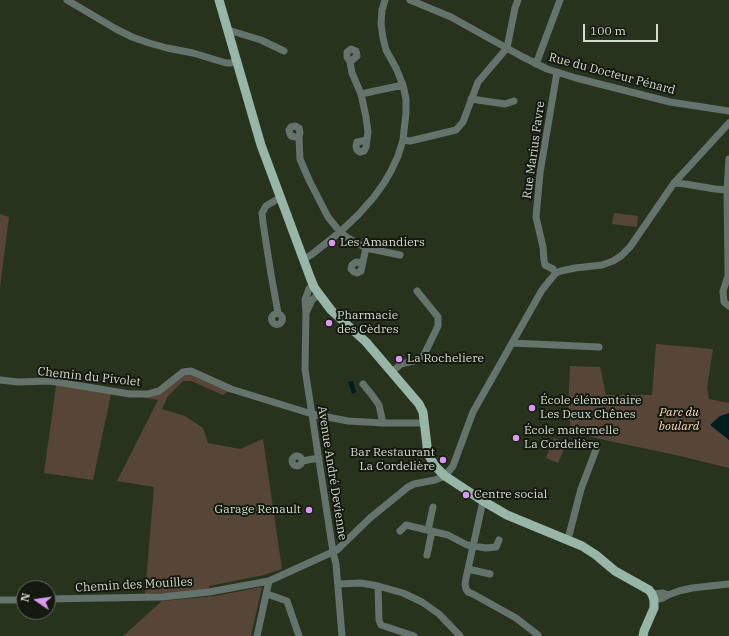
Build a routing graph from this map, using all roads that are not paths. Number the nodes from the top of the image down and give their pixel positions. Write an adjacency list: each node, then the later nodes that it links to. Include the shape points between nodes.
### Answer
1 (67, 0): 10 (street, via 132,37 226,63)
2 (219, 0): 7 (main road)
3 (385, 0): 14 (street, via 382,10 382,38)
4 (410, 0): 8 (street, Rue du Docteur Pénard, via 451,17)
5 (518, 0): 8 (street)
6 (560, 0): 12 (street)
7 (228, 30): 9 (street); 10 (main road)
8 (507, 48): 12 (street, Rue du Docteur Pénard); 16 (street, via 478,82)
9 (284, 50)
10 (236, 60): 26 (main road, via 261,145)
11 (350, 62): 15 (street)
12 (536, 64): 13 (street, Rue du Docteur Pénard)
13 (557, 72): 18 (street, Rue du Docteur Pénard, via 670,102); 32 (street, Rue Marius Favre, via 540,173 536,216 545,265)
14 (403, 84): 15 (street); 22 (street, via 406,113)
15 (361, 94): 21 (street, via 368,132)
16 (471, 99): 17 (street, via 505,104); 22 (street, via 463,122 456,130 410,141)
17 (514, 101)
18 (729, 111)
19 (729, 123): 24 (street)
20 (299, 137): 27 (street, via 300,159 309,180 328,218)
21 (367, 140)
22 (403, 140): 27 (street, via 392,171 384,183 358,215)
23 (729, 159): 25 (street)
24 (674, 183): 25 (street); 32 (street, via 621,256 602,265)
25 (727, 190): 36 (street, via 728,276 723,291 724,302)
26 (281, 198): 30 (main road); 37 (street, via 266,206 262,214)
27 (340, 232): 28 (street); 30 (street)
28 (366, 248): 29 (street); 31 (street)
29 (400, 255)
30 (304, 259): 33 (main road)
31 (362, 264)
32 (556, 273): 39 (street, via 542,290)
33 (313, 284): 35 (main road); 38 (street, Avenue André Devienne, via 305,300)
34 (417, 291): 41 (street, via 438,317 438,326 422,359 401,364)
35 (318, 294): 38 (street); 41 (main road)
36 (729, 306)
37 (278, 313)
38 (306, 313): 44 (street, Avenue André Devienne, via 306,369)
39 (512, 343): 40 (street); 50 (street, via 473,412 453,466)
40 (599, 347)
41 (392, 372): 46 (main road, via 419,404)
42 (0, 380): 44 (street, Chemin du Pivolet, via 50,381 130,394 148,394 159,391 183,372 191,371 231,389)
43 (363, 384): 45 (street, via 378,405)
44 (312, 414): 45 (street, Chemin du Pivolet, via 348,421); 48 (street, Avenue André Devienne)
45 (383, 423): 46 (street, Chemin du Pivolet)
46 (424, 423): 50 (main road, via 428,454)
47 (597, 447): 55 (street, via 580,489)
48 (319, 458): 49 (street); 58 (street, Avenue André Devienne)
49 (302, 461)
50 (445, 476): 51 (main road); 58 (street, Chemin des Mouilles, via 408,487)
51 (483, 501): 55 (main road, via 507,515); 57 (street)
52 (433, 508): 53 (street)
53 (430, 530): 54 (street, via 406,525); 57 (street, via 448,534); 59 (street)
54 (400, 531)
55 (568, 539): 67 (main road, via 596,555 615,571 649,590)
56 (499, 540): 57 (street, via 496,547)
57 (473, 546): 60 (street)
58 (333, 552): 62 (street, Chemin des Mouilles); 63 (street, Avenue André Devienne)
59 (427, 555)
60 (468, 569): 61 (street); 76 (street, via 465,584 468,592 516,618)
61 (490, 574)
62 (269, 581): 66 (street); 68 (street, Chemin des Mouilles, via 209,592 162,597)
63 (338, 584): 65 (street, via 361,583); 73 (street, Avenue André Devienne)
64 (729, 584): 67 (street, via 692,588 664,598)
65 (378, 586): 74 (street, via 381,625); 75 (street, via 404,593 422,602 439,614)
66 (267, 594): 71 (street); 72 (street, via 287,601)
67 (653, 597): 77 (main road, via 654,608)
68 (56, 599)
69 (0, 600): 70 (street)
70 (16, 600)
71 (257, 636)
72 (299, 636)
73 (342, 636)
74 (414, 636)
75 (460, 636)
76 (538, 636)
77 (643, 636)

